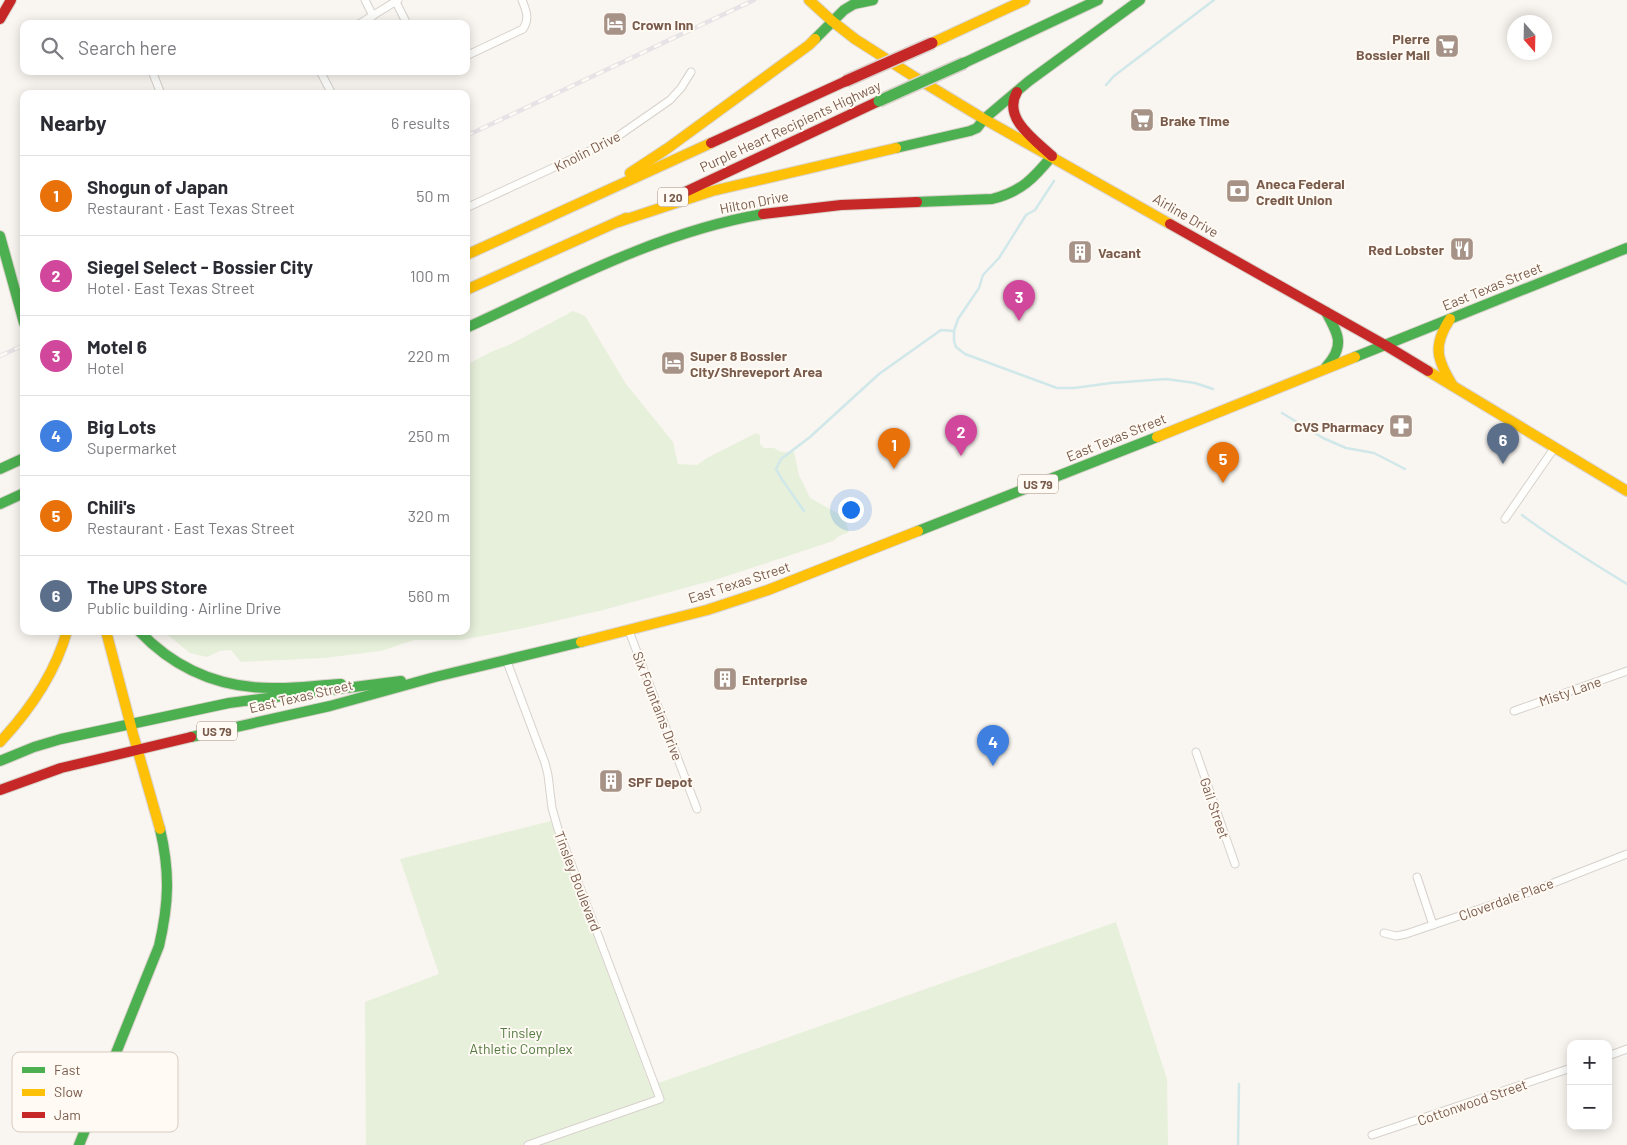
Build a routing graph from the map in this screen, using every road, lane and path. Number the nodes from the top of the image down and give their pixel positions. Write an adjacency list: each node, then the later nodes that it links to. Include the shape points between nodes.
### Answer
1 (11, 0): 11 (main road)
2 (365, 0): 10 (street)
3 (522, 0): 15 (street, via 527,13 527,24 523,29)
4 (809, 0): 14 (main road, Airline Drive)
5 (873, 0): 14 (main road, via 850,6)
6 (1025, 0): 25 (main road, Purple Heart Recipients Highway / I 20, bridge)
7 (1098, 0): 26 (main road, Purple Heart Recipients Highway / I 20, bridge)
8 (1140, 0): 19 (main road)
9 (397, 1): 10 (street); 13 (street)
10 (374, 16): 12 (street)
11 (0, 19)
12 (366, 20)
13 (405, 20)
14 (832, 21): 22 (main road, Airline Drive, via 882,57); 25 (main road, via 808,45 655,157)
15 (470, 54)
16 (691, 72): 24 (street, Knolin Drive, via 670,100 611,140)
17 (153, 75): 20 (street)
18 (322, 75): 21 (street)
19 (1028, 81): 22 (main road); 23 (main road, via 1012,99 1010,109 1017,121)
20 (159, 90)
21 (330, 90)
22 (984, 119): 23 (main road, Airline Drive); 26 (main road, via 970,131 712,191)
23 (1052, 156): 32 (main road, Airline Drive); 34 (main road, Hilton Drive, via 1020,189 1002,197 808,207 695,231 619,258)
24 (470, 206)
25 (542, 221): 29 (main road, Purple Heart Recipients Highway / I 20)
26 (618, 222): 30 (main road, Purple Heart Recipients Highway / I 20)
27 (0, 236): 31 (main road)
28 (1627, 248): 33 (main road, East Texas Street / US 79)
29 (470, 254)
30 (470, 288)
31 (20, 308)
32 (1326, 312): 35 (main road, Airline Drive); 36 (main road, via 1340,344 1335,358)
33 (1450, 319): 35 (main road, East Texas Street / US 79); 37 (main road, via 1440,333 1436,351)
34 (470, 326)
35 (1385, 345): 36 (main road, East Texas Street / US 79); 37 (main road, Airline Drive)
36 (1323, 369): 45 (main road, East Texas Street / US 79, via 815,572 707,610)
37 (1453, 386): 38 (main road, Airline Drive)
38 (1555, 448): 41 (main road, Airline Drive); 44 (street)
39 (20, 460): 40 (main road)
40 (0, 469)
41 (1627, 491)
42 (20, 495): 43 (main road)
43 (0, 504)
44 (1505, 519)
45 (629, 631): 49 (main road, East Texas Street / US 79); 60 (street, Six Fountains Drive)
46 (66, 635): 55 (main road, via 36,698 18,724)
47 (107, 635): 54 (main road)
48 (143, 635): 52 (main road, via 173,661 218,682 262,688)
49 (506, 659): 51 (main road, East Texas Street / US 79); 73 (street, Tinsley Boulevard, via 545,763 558,829 660,1099)
50 (1627, 671): 53 (street, Misty Lane)
51 (435, 676): 52 (main road, East Texas Street / US 79); 56 (main road, East Texas Street / US 79, via 381,693)
52 (390, 683): 54 (main road, East Texas Street / US 79, via 229,703)
53 (1514, 711)
54 (131, 724): 56 (main road); 58 (main road, East Texas Street / US 79, via 61,739)
55 (0, 742)
56 (137, 749): 59 (main road, East Texas Street / US 79, via 61,768); 67 (main road, via 164,842 169,890 159,946)
57 (1196, 752): 62 (street, Gail Street)
58 (0, 761)
59 (0, 790)
60 (697, 809)
61 (1627, 854): 64 (street, Cloverdale Place)
62 (1235, 864)
63 (1417, 877): 64 (street)
64 (1433, 925): 65 (street, Cloverdale Place, via 1396,936)
65 (1384, 933)
66 (1627, 1049): 68 (street)
67 (116, 1052)
68 (1612, 1055)
69 (1567, 1069): 71 (street, Cottonwood Street)
70 (84, 1132): 72 (main road)
71 (1372, 1135)
72 (79, 1145)
73 (528, 1145)

